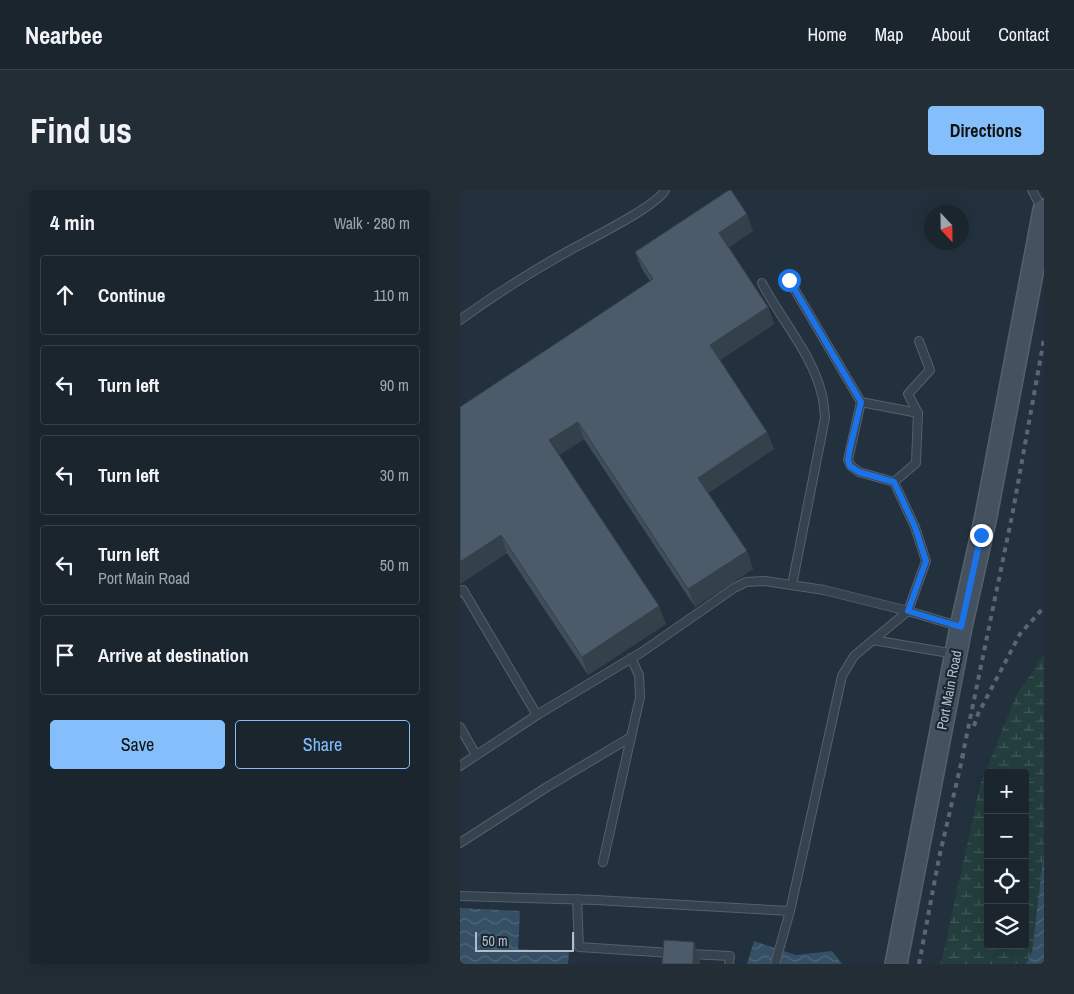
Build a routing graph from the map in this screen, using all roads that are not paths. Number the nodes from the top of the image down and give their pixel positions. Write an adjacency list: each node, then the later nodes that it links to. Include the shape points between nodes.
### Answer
1 (665, 190): 6 (lane, via 649,206 556,258)
2 (1032, 190): 3 (lane)
3 (1044, 212): 14 (main road, Port Main Road, via 986,516)
4 (789, 280): 8 (lane)
5 (762, 283): 11 (lane, via 815,376 825,418)
6 (460, 320)
7 (920, 341): 9 (lane, via 930,370 908,394)
8 (861, 402): 9 (lane); 10 (lane, via 850,448 850,466 859,472)
9 (918, 414): 10 (lane, via 916,463)
10 (894, 482): 13 (lane, via 915,527 926,561)
11 (792, 585): 13 (lane); 17 (lane, via 765,580 746,582)
12 (460, 592): 18 (lane, via 463,590)
13 (908, 611): 14 (lane); 15 (lane)
14 (961, 627): 16 (main road, Port Main Road)
15 (873, 640): 16 (lane); 27 (lane, via 854,656 842,676)
16 (956, 654): 28 (main road, Port Main Road)
17 (631, 658): 18 (lane); 20 (lane, via 639,675 640,697)
18 (537, 715): 21 (lane)
19 (460, 728): 21 (lane)
20 (631, 737): 23 (lane); 24 (lane)
21 (476, 755): 22 (lane)
22 (460, 766)
23 (460, 842)
24 (603, 862)
25 (460, 896): 26 (lane)
26 (576, 899): 27 (lane); 29 (lane, via 579,948 730,956)
27 (790, 911): 30 (lane)
28 (897, 962)
29 (730, 964)
30 (775, 964)

